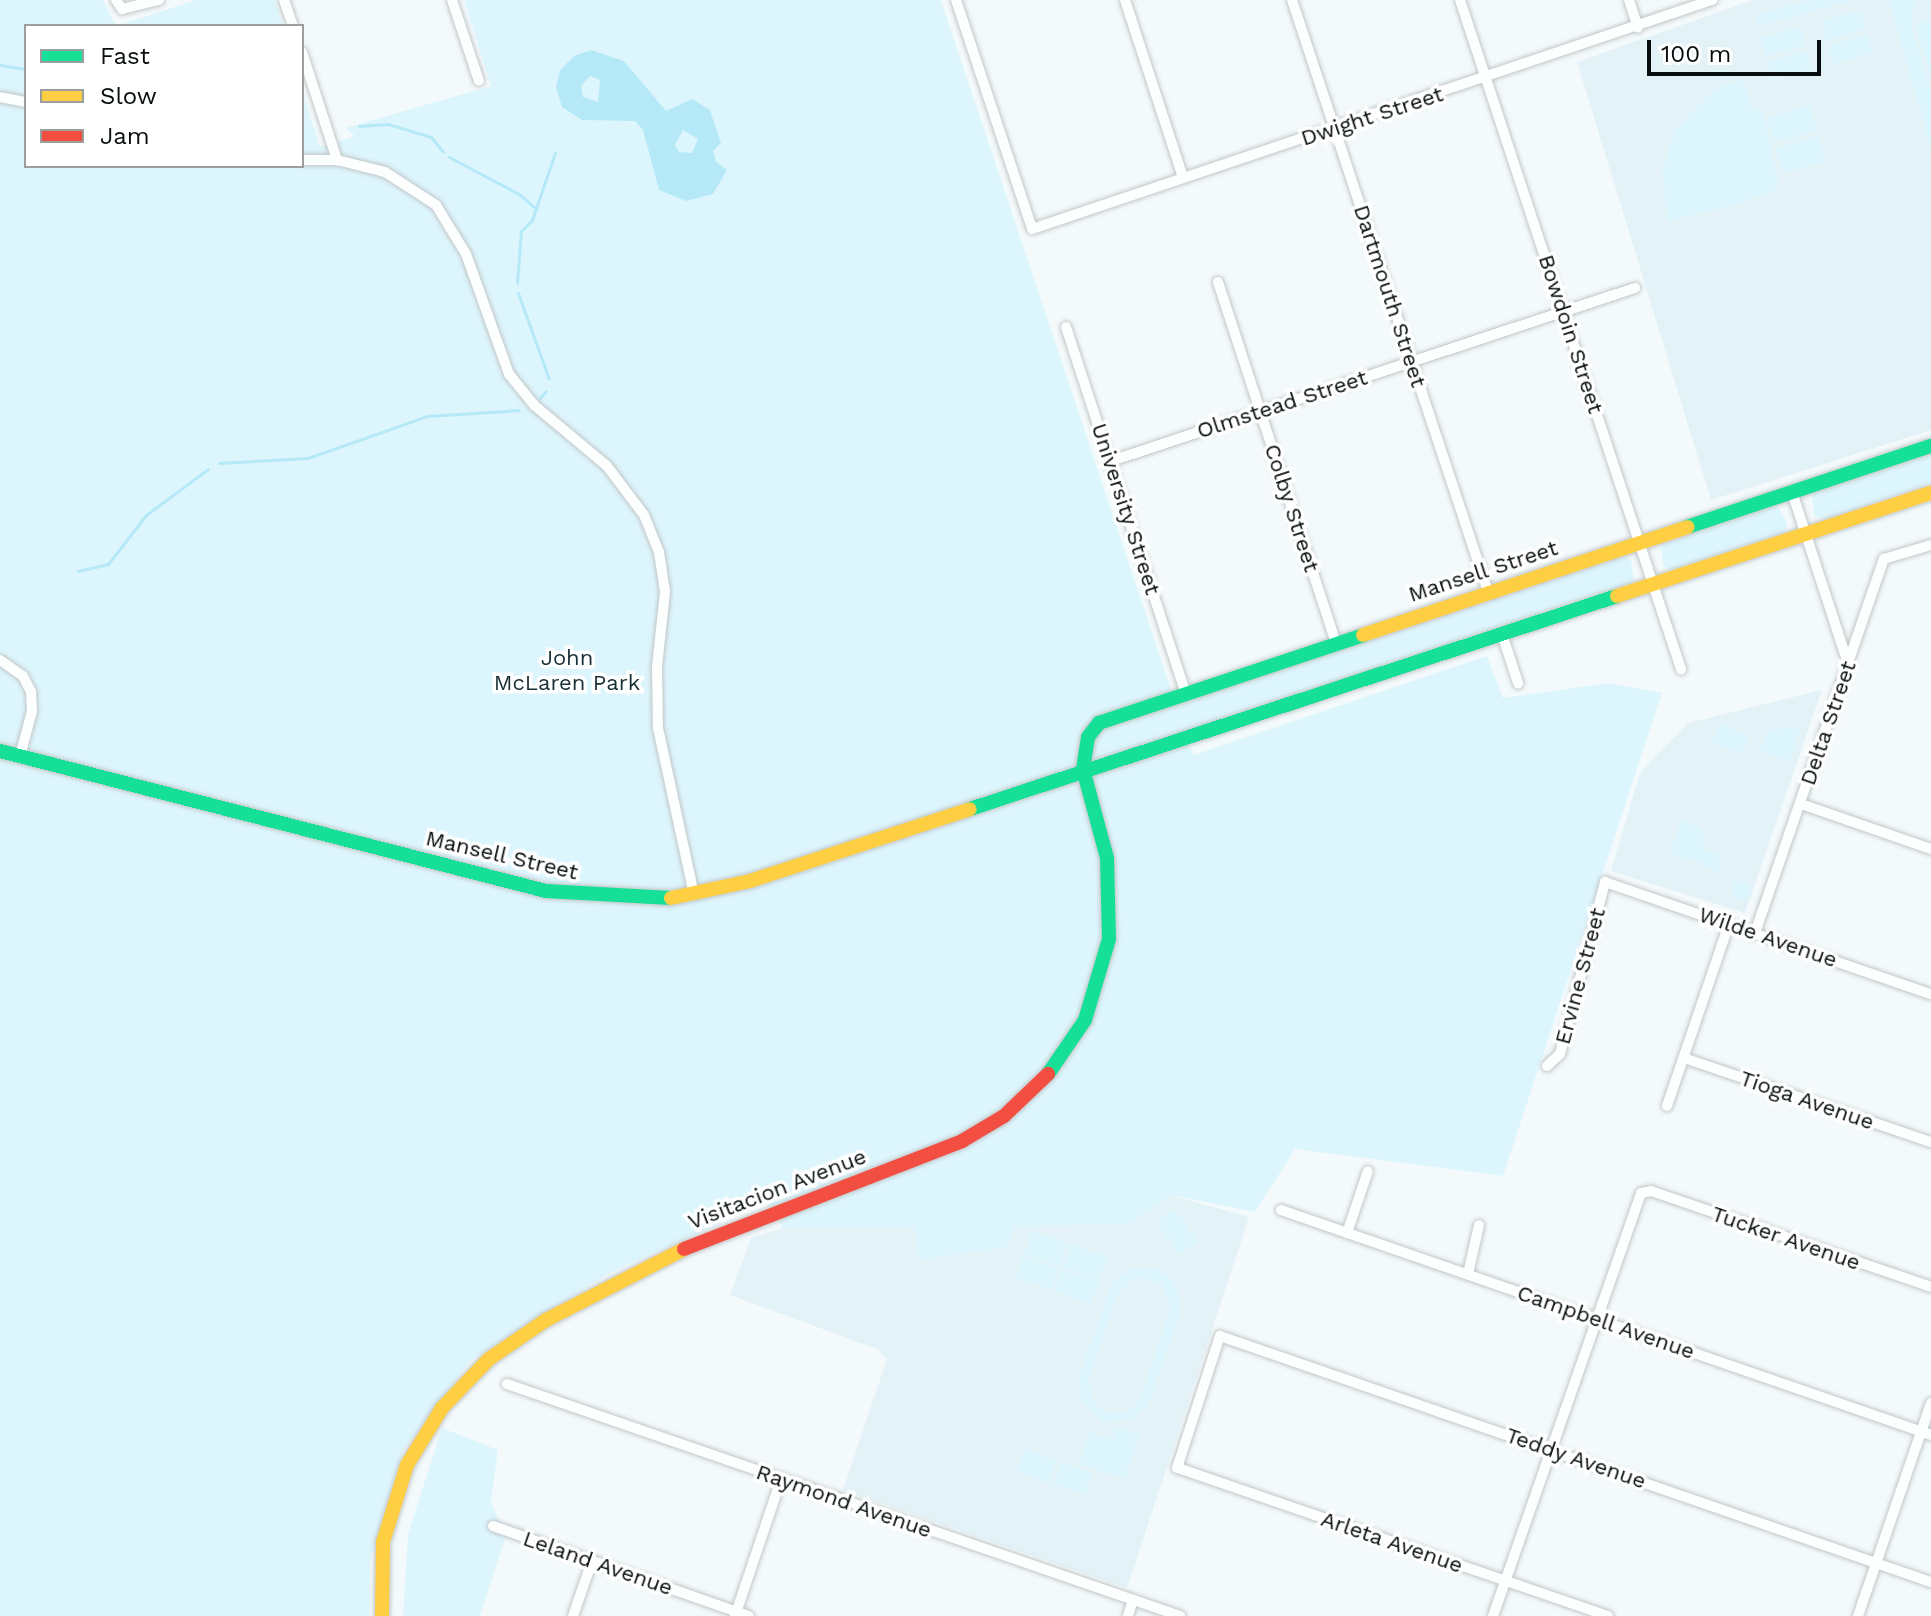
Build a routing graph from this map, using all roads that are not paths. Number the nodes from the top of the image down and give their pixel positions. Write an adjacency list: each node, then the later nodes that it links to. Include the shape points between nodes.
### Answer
1 (159, 0): 10 (street, via 131,9)
2 (284, 0): 11 (street)
3 (452, 0): 15 (street)
4 (956, 0): 21 (street, Dwight Street, via 1032,229)
5 (1125, 0): 21 (street)
6 (1292, 0): 18 (street, Dartmouth Street)
7 (1460, 0): 14 (street, Bowdoin Street)
8 (1629, 0): 12 (street)
9 (1712, 0): 12 (street, Dwight Street)
10 (117, 2)
11 (292, 24)
12 (1638, 28): 14 (street, Dwight Street)
13 (304, 58): 20 (street)
14 (1487, 79): 18 (street, Dwight Street); 24 (street, Bowdoin Street)
15 (479, 81)
16 (0, 97): 17 (street)
17 (24, 102)
18 (1334, 128): 21 (street, Dwight Street); 26 (street, Dartmouth Street)
19 (304, 160): 20 (street)
20 (337, 160): 50 (street, via 395,176 436,205 466,254 509,374 534,405 607,466 644,515 659,552 665,592 656,677 658,728)
21 (1183, 177)
22 (1218, 282): 27 (street, Colby Street)
23 (1635, 288): 24 (street, Olmstead Street)
24 (1563, 311): 26 (street, Olmstead Street); 33 (street, Bowdoin Street)
25 (1066, 327): 29 (street, University Street)
26 (1412, 361): 27 (street, Olmstead Street); 36 (street, Dartmouth Street)
27 (1260, 411): 29 (street, Olmstead Street); 38 (street, Colby Street)
28 (1931, 446): 30 (street, Mansell Street)
29 (1111, 461): 43 (street, University Street)
30 (1792, 492): 32 (street); 33 (street, Mansell Street)
31 (1931, 493): 32 (street, Mansell Street)
32 (1806, 535): 35 (street, Mansell Street); 40 (street)
33 (1639, 542): 35 (street, Bowdoin Street); 36 (street, Mansell Street)
34 (1931, 545): 40 (street, Delta Street, via 1884,559)
35 (1652, 583): 37 (street, Mansell Street); 41 (street, Bowdoin Street)
36 (1488, 592): 38 (street, Mansell Street)
37 (1502, 634): 42 (street); 46 (street, Mansell Street)
38 (1336, 642): 43 (street, Mansell Street)
39 (0, 660): 45 (street, via 23,676 31,692 32,711)
40 (1848, 663): 47 (street, Delta Street)
41 (1681, 669)
42 (1518, 683)
43 (1185, 692): 46 (street, Mansell Street, via 1099,723 1088,737)
44 (0, 751): 45 (street, Mansell Street)
45 (20, 756): 50 (street, Mansell Street, via 546,891 603,898)
46 (1083, 769): 50 (street, Mansell Street, via 750,881); 78 (street, Visitacion Avenue, via 1107,858 1109,939 1089,1010 1050,1072 1004,1116 962,1141 683,1249 568,1307 489,1359 442,1408 407,1465 383,1542)
47 (1801, 804): 48 (street); 52 (street, Delta Street)
48 (1930, 845)
49 (1605, 882): 51 (street, Wilde Avenue); 55 (street, Ervine Street, via 1560,1054)
50 (694, 894)
51 (1729, 924): 52 (street, Wilde Avenue); 54 (street)
52 (1755, 933): 53 (street, Wilde Avenue)
53 (1931, 994)
54 (1684, 1058): 56 (street); 57 (street, Tioga Avenue)
55 (1547, 1066)
56 (1667, 1106)
57 (1931, 1142)
58 (1368, 1171): 61 (street)
59 (1281, 1210): 61 (street, Campbell Avenue)
60 (1479, 1225): 62 (street)
61 (1347, 1233): 62 (street, Campbell Avenue)
62 (1468, 1274): 64 (street, Campbell Avenue)
63 (1931, 1287): 64 (street, Tucker Avenue, via 1651,1191 1641,1193)
64 (1594, 1317): 67 (street, Campbell Avenue); 68 (street)
65 (507, 1384): 70 (street, Raymond Avenue)
66 (1931, 1403): 67 (street)
67 (1926, 1433): 72 (street)
68 (1550, 1450): 69 (street, Teddy Avenue, via 1220,1336); 72 (street, Teddy Avenue); 74 (street)
69 (1177, 1468): 74 (street, Arleta Avenue)
70 (781, 1479): 76 (street, Raymond Avenue); 77 (street)
71 (493, 1526): 73 (street, Leland Avenue)
72 (1876, 1560): 75 (street, Teddy Avenue); 85 (street)
73 (592, 1561): 77 (street, Leland Avenue); 79 (street)
74 (1505, 1581): 83 (street); 84 (street, Arleta Avenue)
75 (1931, 1582)
76 (1133, 1600): 81 (street); 82 (street, Raymond Avenue)
77 (735, 1614): 80 (street, Leland Avenue)
78 (382, 1616)
79 (573, 1616)
80 (749, 1616)
81 (1128, 1616)
82 (1180, 1616)
83 (1493, 1616)
84 (1608, 1616)
85 (1858, 1616)

